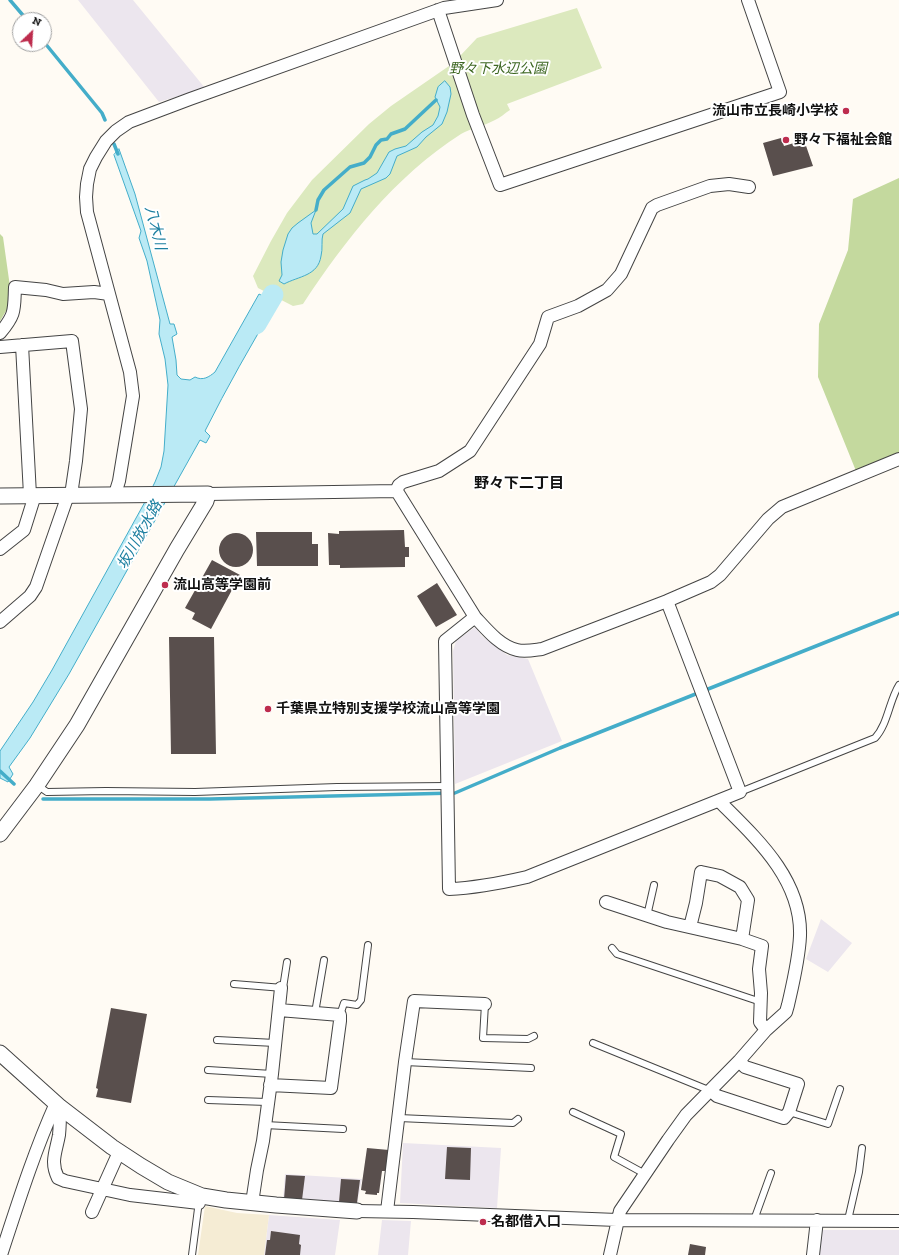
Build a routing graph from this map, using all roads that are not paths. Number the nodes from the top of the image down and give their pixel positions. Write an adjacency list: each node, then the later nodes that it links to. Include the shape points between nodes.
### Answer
1 (497, 0): 3 (street)
2 (748, 0): 3 (street, via 780,92 500,185 474,115)
3 (441, 6): 5 (street, via 142,116 116,131 106,141 90,170 86,197 87,212)
4 (749, 188): 10 (street, via 729,184 710,186 652,208 621,274 607,290 578,306 548,317 540,344 470,451 439,471 403,482)
5 (109, 294): 6 (street, via 63,294 14,286 14,312); 11 (street, via 130,372 133,396 119,481)
6 (0, 333)
7 (22, 344): 8 (street); 13 (street); 14 (street, via 72,341 81,409)
8 (0, 347)
9 (899, 459): 17 (street, via 782,507 768,519 720,575 711,582)
10 (396, 491): 12 (street); 18 (street)
11 (120, 494): 12 (street); 14 (street)
12 (203, 494): 21 (street, via 206,501 77,725)
13 (33, 495): 14 (street); 15 (street); 16 (street, via 24,530)
14 (70, 495): 19 (street, via 36,587 30,596)
15 (0, 496)
16 (0, 549)
17 (667, 601): 18 (street, via 542,649 530,651 517,650 504,644 490,634); 23 (street)
18 (475, 617): 22 (street, via 445,641)
19 (0, 622)
20 (899, 685): 23 (lane, via 881,731 875,738)
21 (37, 785): 22 (lane, via 47,792 195,792); 25 (street)
22 (448, 786): 24 (street, via 449,889 482,886 527,877)
23 (740, 792): 24 (street)
24 (719, 801): 42 (street, via 774,860 789,886 798,911 799,948 788,1006 786,1012)
25 (0, 834)
26 (654, 885): 28 (lane)
27 (606, 902): 28 (street)
28 (647, 916): 29 (street)
29 (690, 927): 30 (street); 30 (street, via 701,872 720,876 740,887 748,900)
30 (742, 939): 37 (street, via 762,946 759,969)
31 (368, 945): 41 (lane, via 361,1000 357,1005 344,1003)
32 (612, 948): 37 (lane, via 617,954)
33 (324, 960): 40 (lane)
34 (287, 962): 36 (lane)
35 (234, 984): 36 (lane)
36 (281, 988): 39 (street)
37 (761, 1002): 42 (street, via 760,1022)
38 (485, 1004): 43 (lane, via 483,1038 528,1039); 49 (street, via 414,1001)
39 (279, 1010): 40 (street); 45 (street)
40 (315, 1013): 41 (street)
41 (340, 1016): 52 (street, via 332,1088)
42 (766, 1030): 48 (street)
43 (534, 1036)
44 (217, 1040): 45 (lane)
45 (275, 1043): 52 (street)
46 (593, 1043): 54 (lane)
47 (0, 1053): 57 (street)
48 (739, 1061): 54 (street); 59 (street, via 745,1067 798,1084)
49 (405, 1062): 50 (lane); 60 (street)
50 (531, 1068)
51 (208, 1070): 52 (lane)
52 (271, 1079): 56 (street)
53 (840, 1089): 59 (lane, via 828,1124)
54 (711, 1091): 59 (street, via 717,1096 784,1118); 67 (street, via 686,1115)
55 (208, 1100): 56 (lane)
56 (268, 1102): 62 (street)
57 (58, 1104): 65 (street); 68 (street, via 59,1134 53,1165 58,1178); 79 (street, via 39,1141)
58 (573, 1112): 67 (lane, via 621,1134 614,1157)
59 (789, 1112)
60 (399, 1118): 61 (lane, via 513,1122); 72 (street)
61 (518, 1118)
62 (265, 1125): 63 (lane); 70 (street)
63 (343, 1129)
64 (862, 1148): 77 (lane)
65 (119, 1152): 68 (street); 69 (street)
66 (771, 1173): 75 (lane)
67 (645, 1174): 74 (street, via 620,1211)
68 (103, 1189): 69 (street, via 130,1195); 73 (street)
69 (200, 1199): 70 (street); 80 (lane)
70 (252, 1203): 71 (street)
71 (357, 1211): 72 (street)
72 (387, 1211): 74 (street)
73 (92, 1212)
74 (617, 1220): 75 (street); 81 (street)
75 (754, 1220): 76 (street)
76 (817, 1220): 77 (street); 82 (street)
77 (848, 1220): 78 (street)
78 (899, 1221)
79 (1, 1255)
80 (192, 1255)
81 (610, 1255)
82 (814, 1255)

